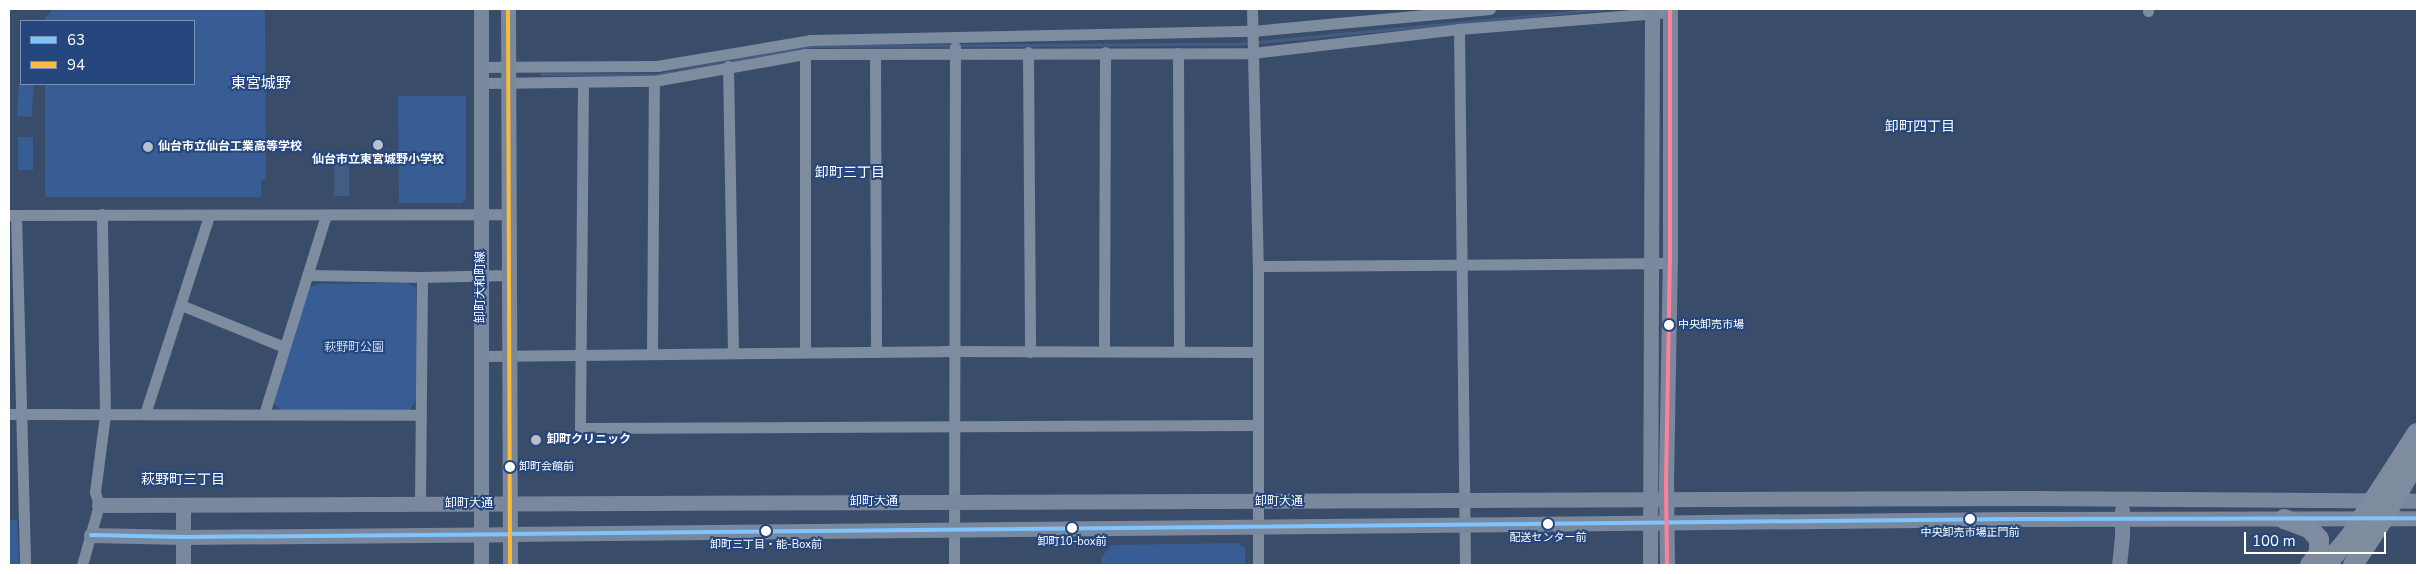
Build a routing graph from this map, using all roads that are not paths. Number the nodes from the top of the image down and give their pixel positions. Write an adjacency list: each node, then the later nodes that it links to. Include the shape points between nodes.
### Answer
1 (481, 9): 18 (street, 卸町大和町線)
2 (508, 9): 19 (street)
3 (1252, 9): 8 (street)
4 (1490, 9): 8 (street)
5 (1670, 11): 6 (street); 30 (street)
6 (1652, 12): 7 (street); 32 (street)
7 (1459, 29): 10 (street); 31 (street)
8 (1252, 33): 9 (street); 10 (street)
9 (955, 37): 13 (street); 19 (street, via 810,40 657,66)
10 (1252, 50): 14 (street); 33 (street)
11 (1028, 52): 12 (street); 13 (street); 43 (street)
12 (1105, 52): 14 (street); 44 (street)
13 (955, 53): 16 (street); 40 (street)
14 (1178, 53): 45 (street)
15 (805, 54): 16 (street); 17 (street); 41 (street)
16 (876, 55): 42 (street)
17 (728, 66): 20 (street); 47 (street)
18 (480, 67): 19 (street); 23 (street, 卸町大和町線)
19 (509, 67): 22 (street)
20 (654, 81): 21 (street); 49 (street)
21 (583, 82): 22 (street); 48 (street)
22 (509, 83): 23 (street); 26 (street)
23 (480, 84): 25 (street, 卸町大和町線)
24 (102, 214): 27 (street); 29 (street); 54 (street)
25 (481, 214): 26 (street); 28 (street); 35 (street, 卸町大和町線)
26 (508, 214): 36 (street)
27 (13, 215): 53 (street)
28 (326, 215): 29 (street); 34 (street)
29 (209, 216): 38 (street)
30 (1670, 263): 32 (street); 65 (street)
31 (1462, 264): 32 (street); 33 (street); 66 (street)
32 (1651, 264): 64 (street)
33 (1258, 266): 46 (street)
34 (308, 276): 37 (street); 39 (street)
35 (481, 276): 36 (street); 37 (street); 50 (street, 卸町大和町線)
36 (509, 276): 51 (street)
37 (422, 277): 57 (street)
38 (182, 306): 39 (street); 55 (street)
39 (284, 347): 56 (street)
40 (954, 351): 42 (street); 43 (street); 59 (street)
41 (805, 352): 42 (street); 47 (street)
42 (876, 352)
43 (1030, 352): 44 (street)
44 (1104, 352): 45 (street)
45 (1179, 352): 46 (street)
46 (1258, 352): 58 (street)
47 (733, 353): 49 (street)
48 (581, 354): 49 (street); 51 (street); 59 (street, via 580,428)
49 (652, 354)
50 (481, 356): 51 (street); 71 (street, 卸町大和町線)
51 (510, 356): 72 (street)
52 (9, 414): 53 (street)
53 (22, 414): 54 (street); 89 (street)
54 (105, 414): 55 (street); 73 (street, via 96,492)
55 (145, 414): 56 (street)
56 (264, 414): 57 (street)
57 (421, 415): 70 (street)
58 (1257, 425): 59 (street); 69 (street)
59 (954, 426): 68 (street)
60 (2417, 433): 67 (highway)
61 (2417, 460): 74 (highway)
62 (2417, 481): 74 (highway)
63 (2122, 499): 65 (street, 卸町大通); 67 (street, 卸町大通); 79 (street)
64 (1649, 500): 65 (street, 卸町大通); 66 (street, 卸町大通); 80 (street)
65 (1666, 500): 81 (street)
66 (1464, 501): 69 (street, 卸町大通); 82 (street)
67 (2373, 501): 74 (street, 卸町大通); 78 (highway)
68 (953, 502): 69 (street, 卸町大通); 72 (street, 卸町大通); 84 (street)
69 (1257, 502): 83 (street)
70 (420, 504): 71 (street, 卸町大通); 75 (street, 卸町大通)
71 (481, 504): 72 (street, 卸町大通); 85 (street, 卸町大和町線)
72 (509, 504): 86 (street)
73 (99, 505): 75 (street, 卸町大通); 87 (street)
74 (2399, 505): 76 (street); 78 (street); 102 (highway)
75 (183, 506): 88 (street)
76 (2417, 518)
77 (2284, 519): 78 (street); 79 (street); 100 (highway, via 2309,528 2319,539 2319,553)
78 (2362, 519): 101 (highway)
79 (2122, 520): 81 (street); 99 (street)
80 (1649, 524): 81 (street); 82 (street); 97 (street)
81 (1666, 524): 98 (street)
82 (1464, 526): 83 (street); 96 (street)
83 (1258, 528): 84 (street); 95 (street)
84 (953, 530): 86 (street); 94 (street)
85 (481, 534): 86 (street); 88 (street); 92 (street, 卸町大和町線)
86 (509, 534): 93 (street)
87 (91, 535): 88 (street); 90 (street)
88 (183, 537): 91 (street)
89 (25, 565)
90 (82, 565)
91 (183, 565)
92 (481, 565)
93 (510, 565)
94 (954, 565)
95 (1258, 565)
96 (1465, 565)
97 (1650, 565)
98 (1667, 565)
99 (2119, 565)
100 (2310, 565)
101 (2326, 565)
102 (2353, 565)

